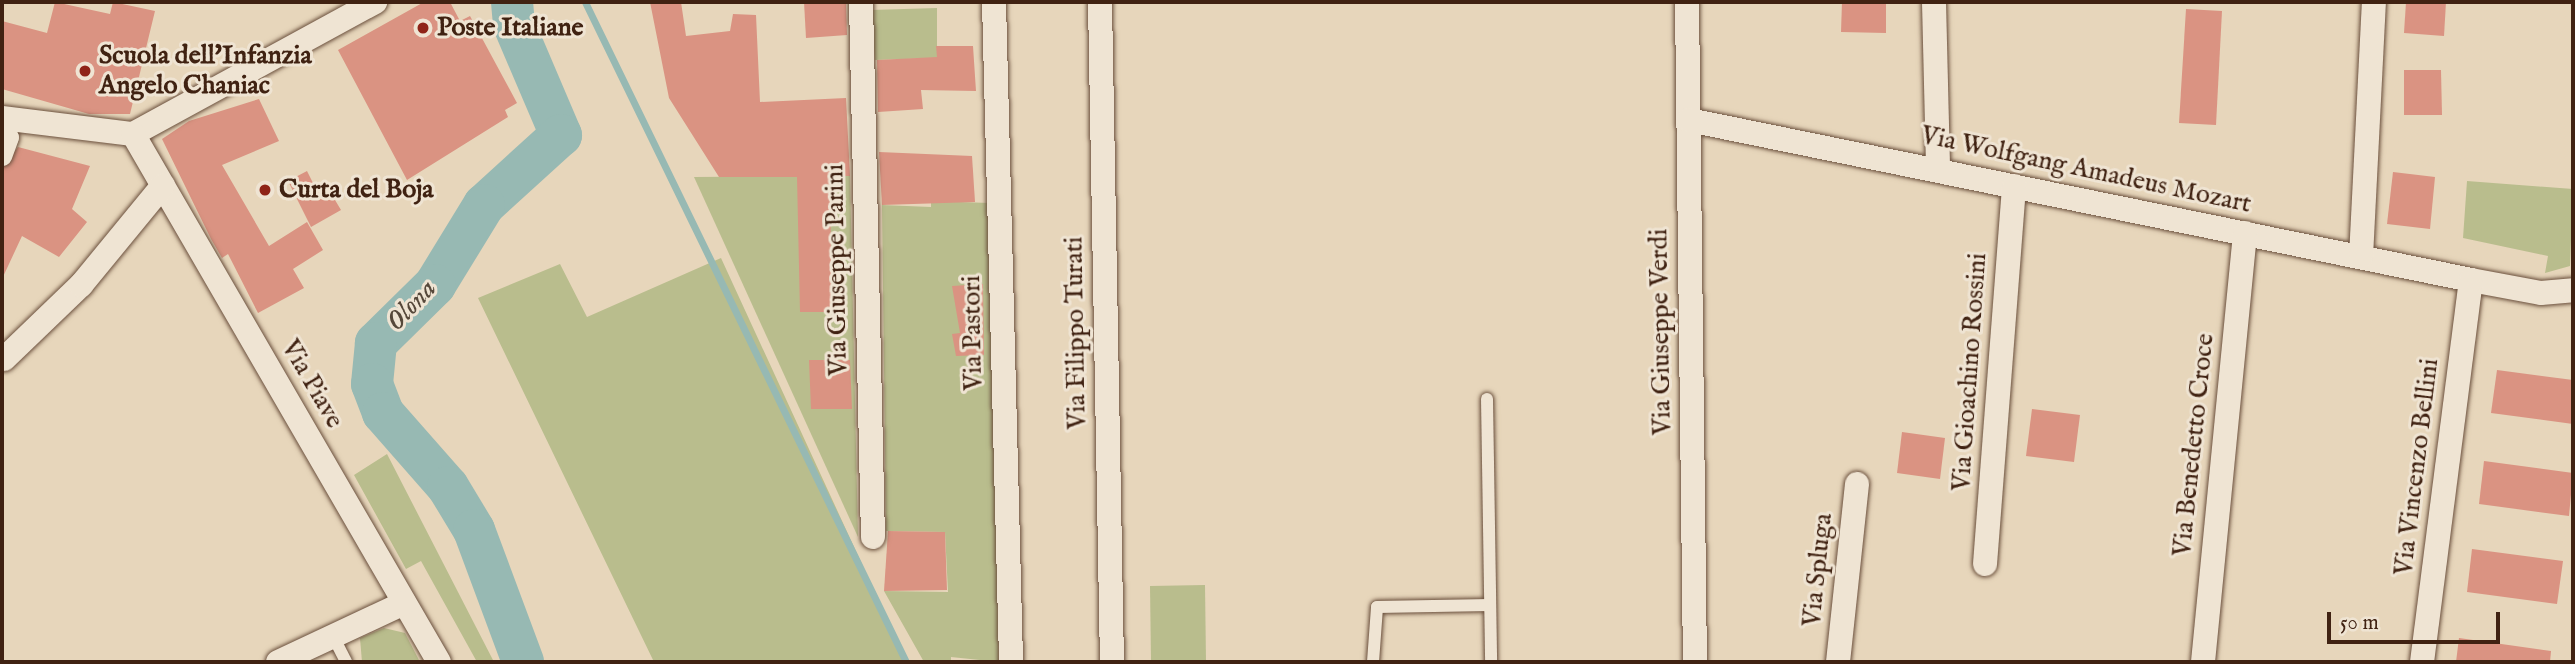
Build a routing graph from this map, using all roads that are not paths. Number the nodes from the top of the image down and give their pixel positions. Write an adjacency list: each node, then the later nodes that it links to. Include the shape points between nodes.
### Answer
1 (375, 2): 10 (street)
2 (861, 2): 23 (street, Via Giuseppe Parini)
3 (994, 2): 31 (street, Via Pastori)
4 (1100, 2): 32 (street, Via Filippo Turati)
5 (1687, 2): 9 (street, Via Giuseppe Verdi)
6 (1934, 2): 13 (street)
7 (2374, 2): 17 (street)
8 (2, 118): 10 (street)
9 (1689, 120): 13 (street, Via Wolfgang Amadeus Mozart); 35 (street, Via Giuseppe Verdi)
10 (133, 134): 14 (street, Via Piave)
11 (2, 135): 12 (street, via 9,136)
12 (2, 156)
13 (1938, 170): 15 (street, Via Wolfgang Amadeus Mozart)
14 (163, 185): 20 (street, via 81,285); 25 (street, Via Piave)
15 (2014, 186): 16 (street, Via Wolfgang Amadeus Mozart); 24 (street, Via Gioachino Rossini)
16 (2245, 233): 17 (street, Via Wolfgang Amadeus Mozart); 37 (street, Via Benedetto Croce)
17 (2361, 257): 18 (street, Via Wolfgang Amadeus Mozart)
18 (2472, 280): 19 (street, Via Wolfgang Amadeus Mozart, via 2541,293); 38 (street, Via Vincenzo Bellini)
19 (2573, 289)
20 (4, 359)
21 (1487, 399): 26 (lane)
22 (1857, 484): 36 (street, Via Spluga)
23 (873, 537)
24 (1985, 564)
25 (404, 603): 27 (street); 30 (street, Via Piave)
26 (1490, 605): 33 (lane, via 1377,607); 34 (lane)
27 (334, 636): 28 (street); 29 (lane)
28 (278, 662)
29 (346, 662)
30 (439, 662)
31 (1011, 662)
32 (1112, 662)
33 (1373, 662)
34 (1491, 662)
35 (1695, 662)
36 (1838, 662)
37 (2203, 662)
38 (2422, 662)

